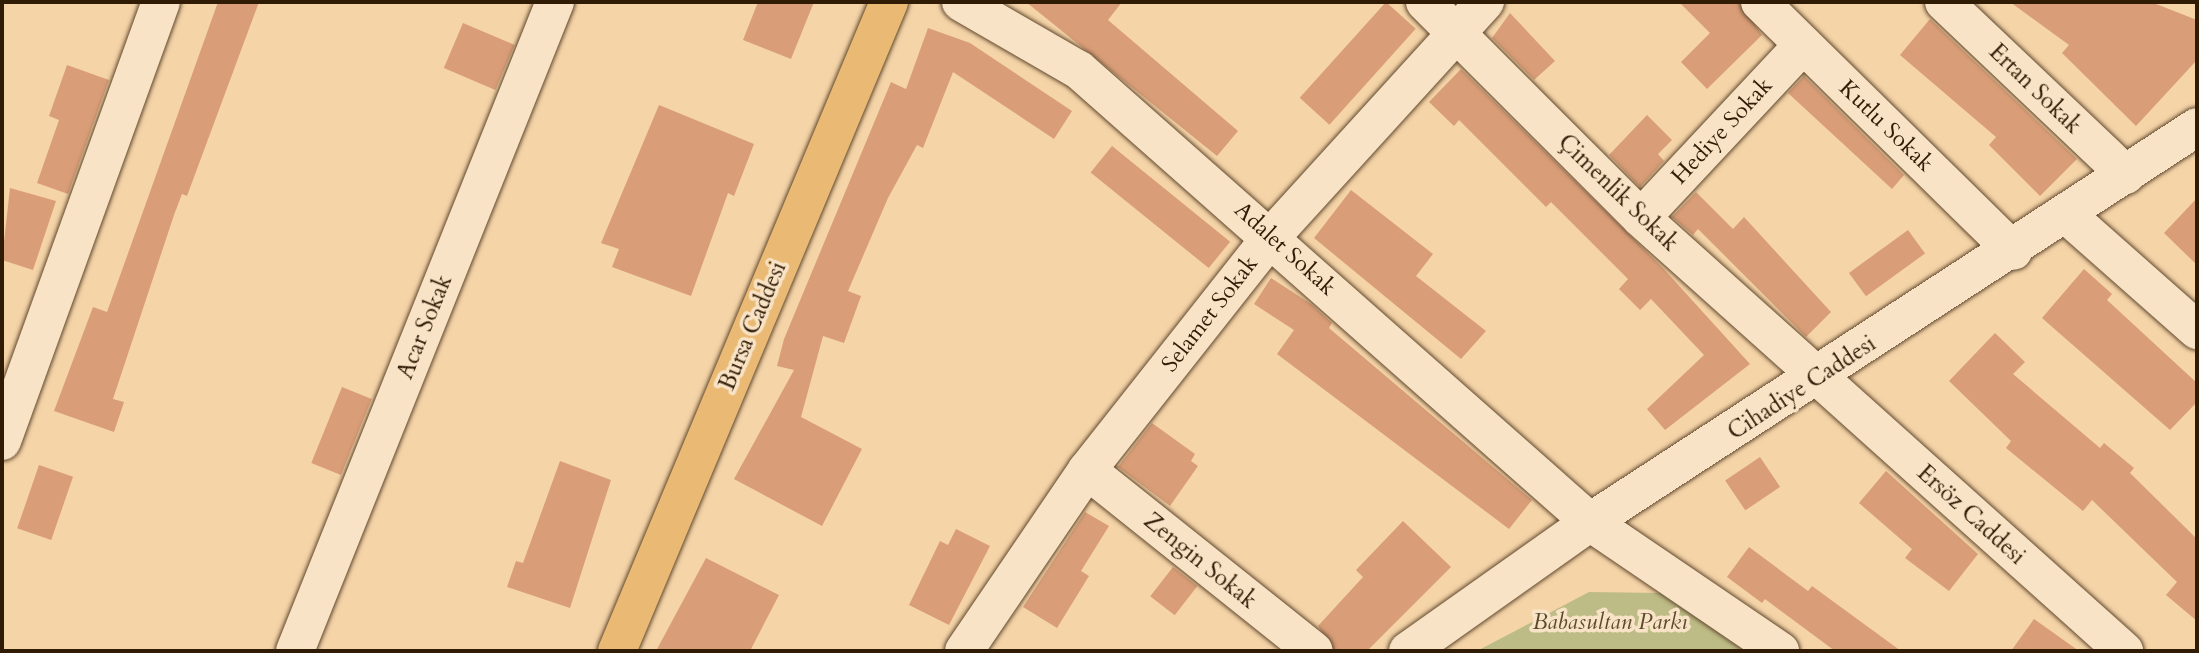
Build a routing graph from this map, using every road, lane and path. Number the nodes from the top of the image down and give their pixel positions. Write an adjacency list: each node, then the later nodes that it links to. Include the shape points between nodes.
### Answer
1 (161, 2): 19 (street)
2 (555, 2): 22 (street, Acar Sokak)
3 (889, 2): 23 (main road, Bursa Caddesi)
4 (961, 2): 15 (street, Adalet Sokak, via 1079,71)
5 (1425, 2): 9 (street, Çimenlik Sokak)
6 (1485, 2): 9 (street, Selamet Sokak)
7 (1760, 2): 10 (street, Kutlu Sokak)
8 (1944, 2): 12 (street, Ertan Sokak)
9 (1458, 32): 14 (street, Çimenlik Sokak); 15 (street, Selamet Sokak)
10 (1803, 45): 14 (street, Hediye Sokak); 16 (street, Kutlu Sokak)
11 (2197, 127): 12 (street, Cihadiye Caddesi)
12 (2126, 176): 13 (street, Cihadiye Caddesi)
13 (2067, 215): 16 (street, Cihadiye Caddesi); 17 (street)
14 (1642, 218): 18 (street, Çimenlik Sokak)
15 (1271, 237): 20 (street, Selamet Sokak); 21 (street, Adalet Sokak)
16 (2012, 251): 18 (street, Cihadiye Caddesi)
17 (2197, 330)
18 (1817, 379): 21 (street, Cihadiye Caddesi); 28 (street, Ersöz Caddesi)
19 (2, 441)
20 (1087, 470): 24 (street, Selamet Sokak); 25 (street, Zengin Sokak)
21 (1590, 522): 26 (street, Cihadiye Caddesi); 27 (street, Adalet Sokak)
22 (295, 651)
23 (617, 651)
24 (964, 651)
25 (1314, 651)
26 (1408, 651)
27 (1780, 651)
28 (2124, 651)

